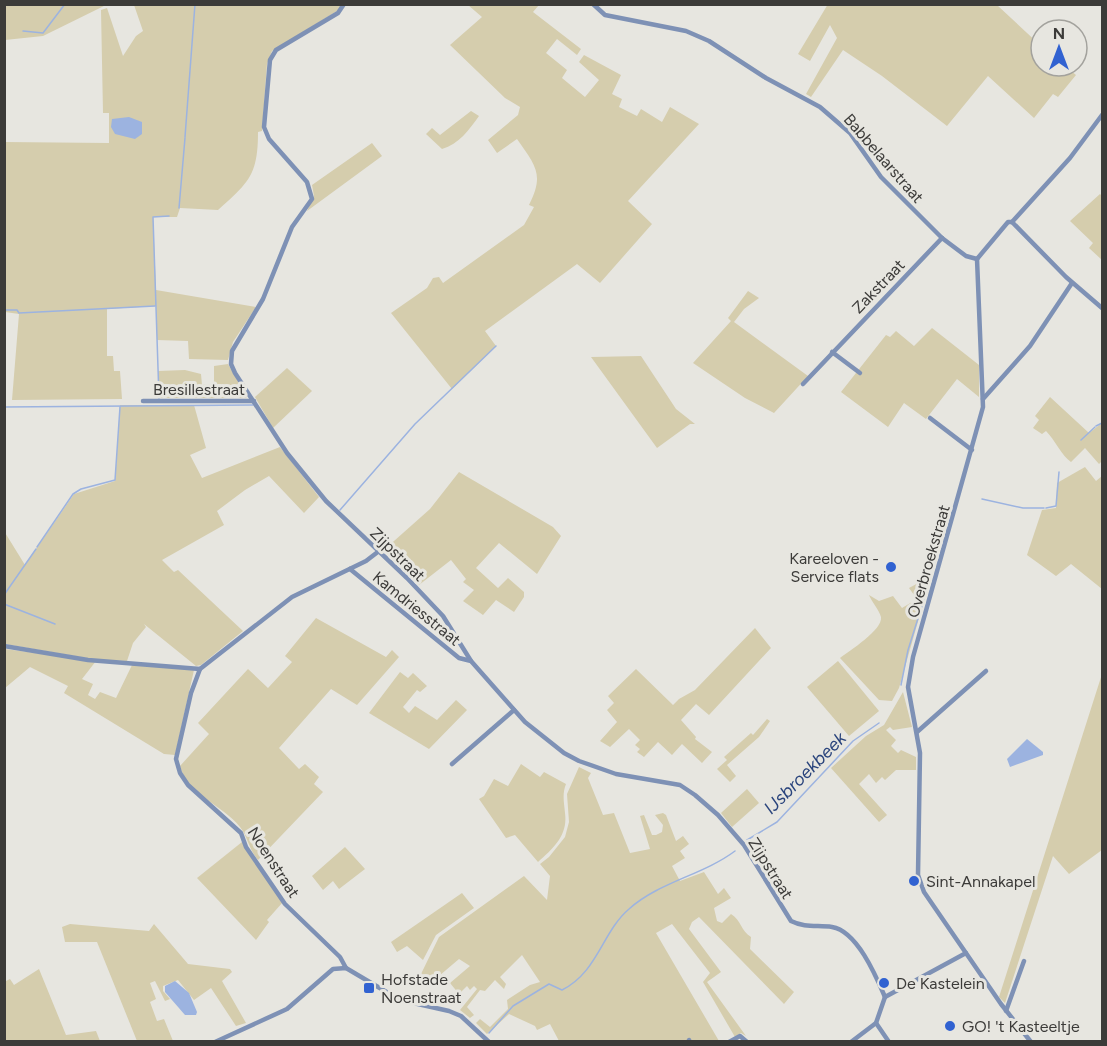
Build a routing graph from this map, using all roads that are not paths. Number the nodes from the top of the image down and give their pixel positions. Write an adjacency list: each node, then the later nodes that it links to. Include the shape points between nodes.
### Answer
1 (344, 4): 14 (street, Zijpstraat, via 338,13 276,50 270,60 265,133 308,182 312,193 308,206 292,227 258,309 232,351 231,364)
2 (593, 4): 5 (street, Babbelaarstraat, via 604,15 686,32 710,41 820,107 850,133 881,177)
3 (1102, 115): 4 (street, via 1070,158)
4 (1012, 222): 6 (street); 7 (street)
5 (942, 238): 6 (street, Babbelaarstraat); 9 (street, Zakstraat)
6 (977, 260): 12 (street, Overbroekstraat)
7 (1072, 283): 8 (street); 12 (street, via 1030,346)
8 (1102, 308)
9 (832, 352): 10 (street); 11 (street, Zakstraat)
10 (860, 373)
11 (803, 384)
12 (983, 399): 16 (street, Overbroekstraat)
13 (143, 401): 14 (street, Bresillestraat)
14 (254, 401): 17 (street, Zijpstraat, via 287,453 326,501)
15 (930, 418): 16 (street)
16 (972, 450): 24 (street, Overbroekstraat, via 909,680)
17 (379, 551): 18 (street); 20 (street, Zijpstraat, via 443,616)
18 (350, 569): 20 (street, Kamdriesstraat, via 459,658); 21 (street, via 292,597)
19 (4, 646): 21 (street, via 88,660)
20 (471, 661): 23 (street, Zijpstraat)
21 (200, 669): 28 (street, Noenstraat, via 177,749 180,773 193,790 237,828 285,904 340,957)
22 (986, 671): 24 (street)
23 (514, 710): 25 (street); 29 (street, Zijpstraat, via 545,739 579,761 616,774 680,785 695,795 744,845 791,921 844,932 862,952)
24 (917, 732): 26 (street, Overbroekstraat, via 921,764 920,883)
25 (452, 764)
26 (966, 953): 29 (street); 30 (street, Overbroekstraat)
27 (1024, 961): 30 (street)
28 (346, 968): 32 (street, via 333,969 287,1009); 33 (street, via 400,1000 461,1016)
29 (885, 997): 31 (street)
30 (1006, 1011): 38 (street, Overbroekstraat)
31 (876, 1023): 36 (street); 37 (street)
32 (215, 1041)
33 (489, 1041)
34 (729, 1041): 35 (street, via 740,1036)
35 (747, 1041)
36 (851, 1041)
37 (889, 1041)
38 (1030, 1041)

